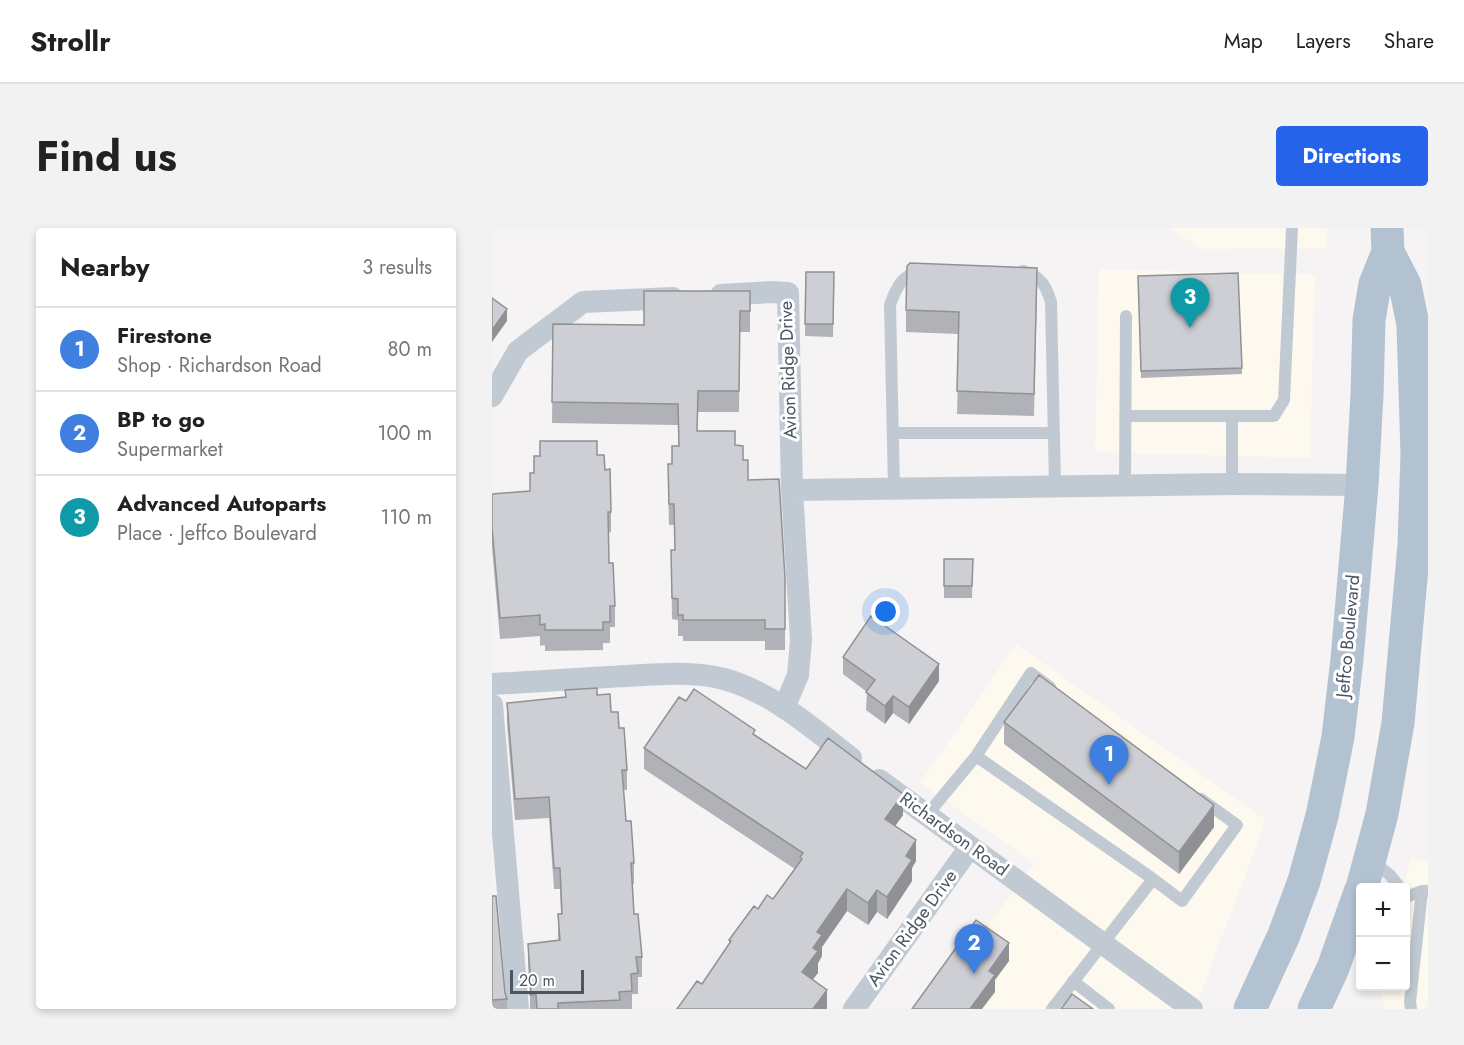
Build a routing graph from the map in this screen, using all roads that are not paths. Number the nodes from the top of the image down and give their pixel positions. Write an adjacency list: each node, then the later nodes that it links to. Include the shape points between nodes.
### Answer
1 (1292, 228): 8 (lane, via 1284,400 1274,416)
2 (1388, 240): 12 (main road, Jeffco Boulevard, via 1369,320); 26 (main road, Jeffco Boulevard, via 1406,285 1413,325 1416,488 1398,723 1382,814)
3 (1008, 270): 10 (lane, via 1035,275 1046,285 1051,302)
4 (930, 271): 9 (lane, via 906,276 897,286 890,305)
5 (1126, 316): 7 (lane)
6 (492, 396): 16 (street, Avion Ridge Drive, via 518,351 583,302 788,293)
7 (1125, 416): 8 (lane); 14 (lane)
8 (1232, 416): 11 (lane)
9 (893, 433): 10 (lane); 15 (lane)
10 (1054, 434): 13 (lane)
11 (1232, 484): 12 (street); 14 (street)
12 (1362, 485): 40 (main road, Jeffco Boulevard, via 1340,726 1322,816 1284,935)
13 (1055, 486): 14 (street); 15 (street)
14 (1125, 486)
15 (894, 488): 16 (street)
16 (792, 490): 20 (street, Avion Ridge Drive, via 801,640 798,675)
17 (492, 684): 20 (street, Richardson Road, via 688,675 723,679)
18 (1059, 694): 21 (lane, via 1031,673)
19 (492, 705): 35 (street)
20 (784, 708): 23 (street, Richardson Road)
21 (976, 756): 23 (lane); 25 (lane)
22 (1190, 791): 25 (lane, via 1237,825 1182,901)
23 (927, 815): 24 (street, Richardson Road)
24 (970, 847): 32 (street, Richardson Road); 36 (street, Avion Ridge Drive)
25 (1154, 879): 32 (lane)
26 (1364, 883)
27 (1375, 883): 28 (lane, via 1390,875)
28 (1396, 883)
29 (1425, 891): 30 (lane); 43 (lane)
30 (1410, 895)
31 (1356, 906): 33 (main road, Jeffco Boulevard)
32 (1102, 945): 34 (lane); 39 (street, Richardson Road)
33 (1333, 968): 41 (main road, Jeffco Boulevard); 42 (main road)
34 (1072, 981): 37 (lane); 38 (lane)
35 (518, 1009)
36 (854, 1009)
37 (1052, 1009)
38 (1109, 1009)
39 (1192, 1009)
40 (1250, 1009)
41 (1314, 1009)
42 (1338, 1009)
43 (1411, 1009)

